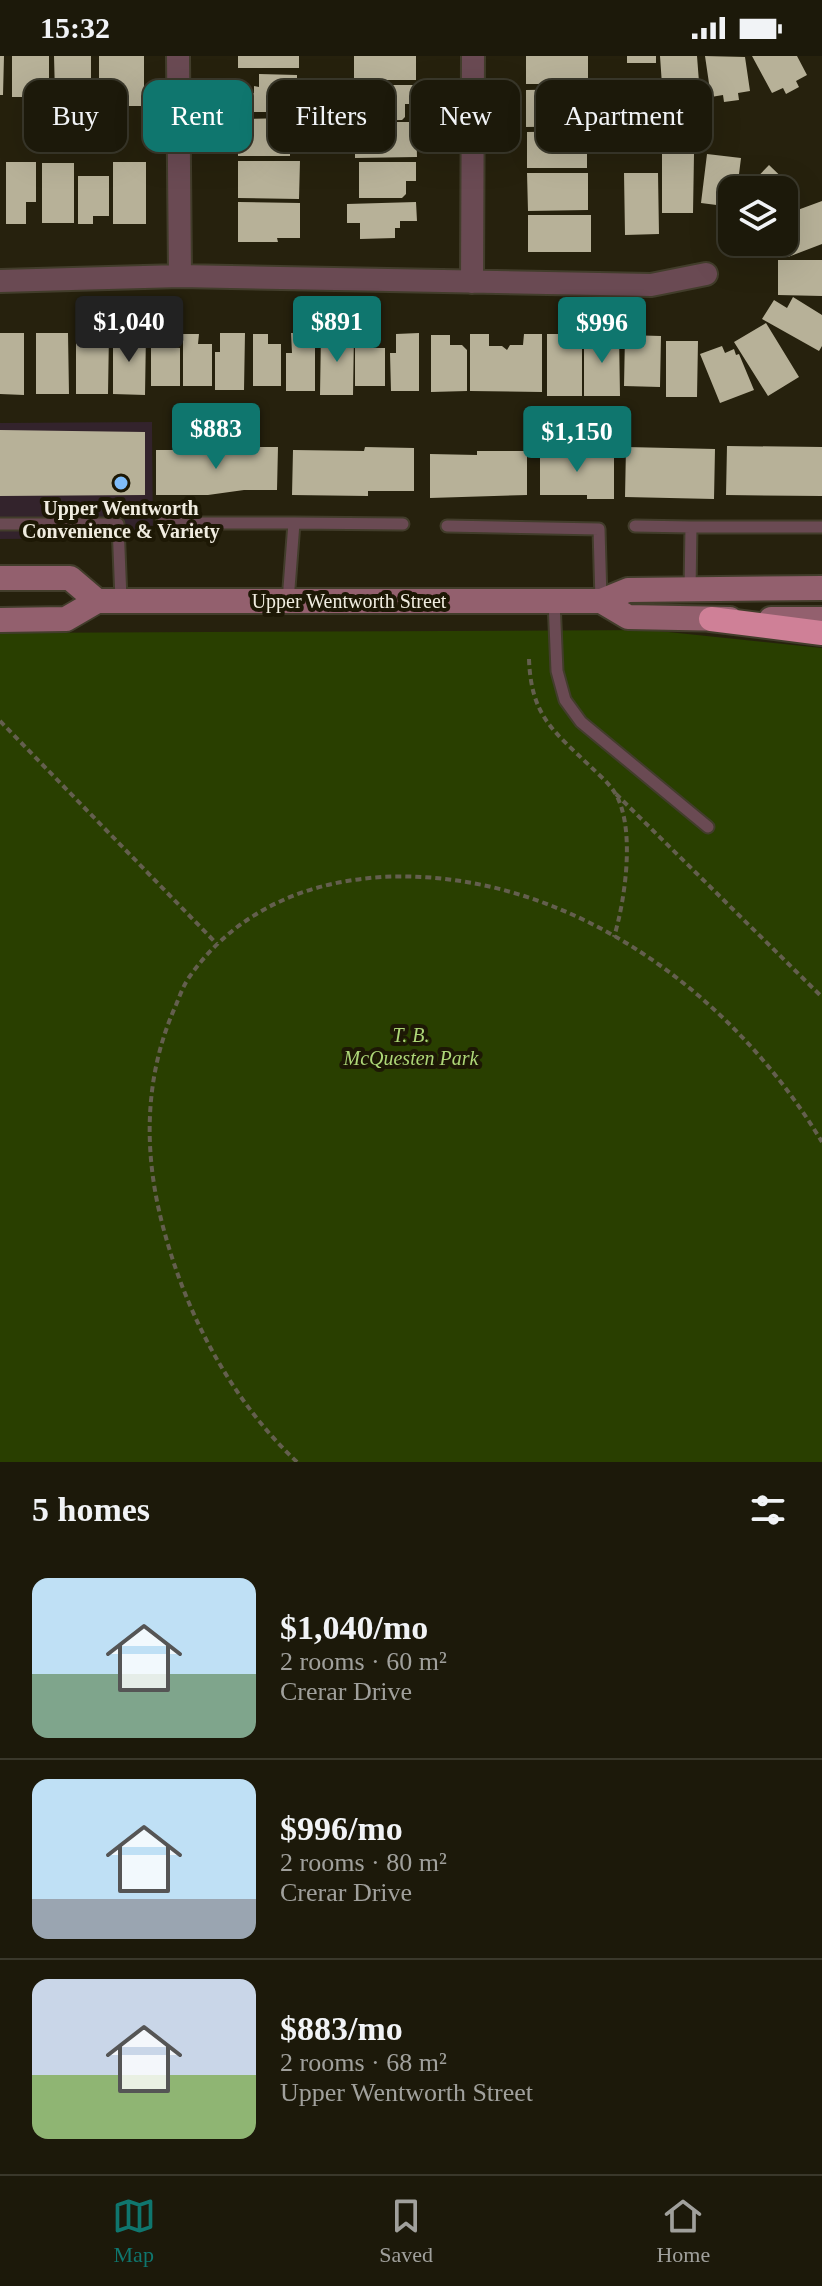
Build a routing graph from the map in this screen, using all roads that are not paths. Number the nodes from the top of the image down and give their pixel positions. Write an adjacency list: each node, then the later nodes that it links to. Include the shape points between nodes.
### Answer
1 (178, 56): 4 (street)
2 (473, 56): 6 (street)
3 (706, 274): 6 (street, via 651,285)
4 (180, 276): 5 (street); 6 (street)
5 (0, 281)
6 (472, 282)
7 (162, 523): 8 (lane)
8 (294, 523): 10 (lane); 21 (lane)
9 (0, 524): 18 (lane, via 118,524)
10 (403, 524)
11 (447, 526): 20 (lane, via 599,529)
12 (635, 526): 13 (lane)
13 (691, 527): 14 (lane); 17 (lane)
14 (822, 527)
15 (0, 578): 18 (main road, via 70,578)
16 (822, 588): 17 (main road, Upper Wentworth Street)
17 (690, 590): 20 (main road, Upper Wentworth Street, via 628,590)
18 (109, 601): 21 (main road, Upper Wentworth Street); 24 (main road, Upper Wentworth Street, via 66,619)
19 (554, 601): 20 (main road, Upper Wentworth Street); 21 (main road, Upper Wentworth Street); 26 (lane, via 557,671 565,700 581,722)
20 (601, 601): 22 (main road, Upper Wentworth Street, via 628,617)
21 (288, 602)
22 (711, 619): 23 (main road, Upper Wentworth Street); 25 (highway)
23 (822, 619)
24 (0, 620)
25 (822, 633)
26 (708, 827)

